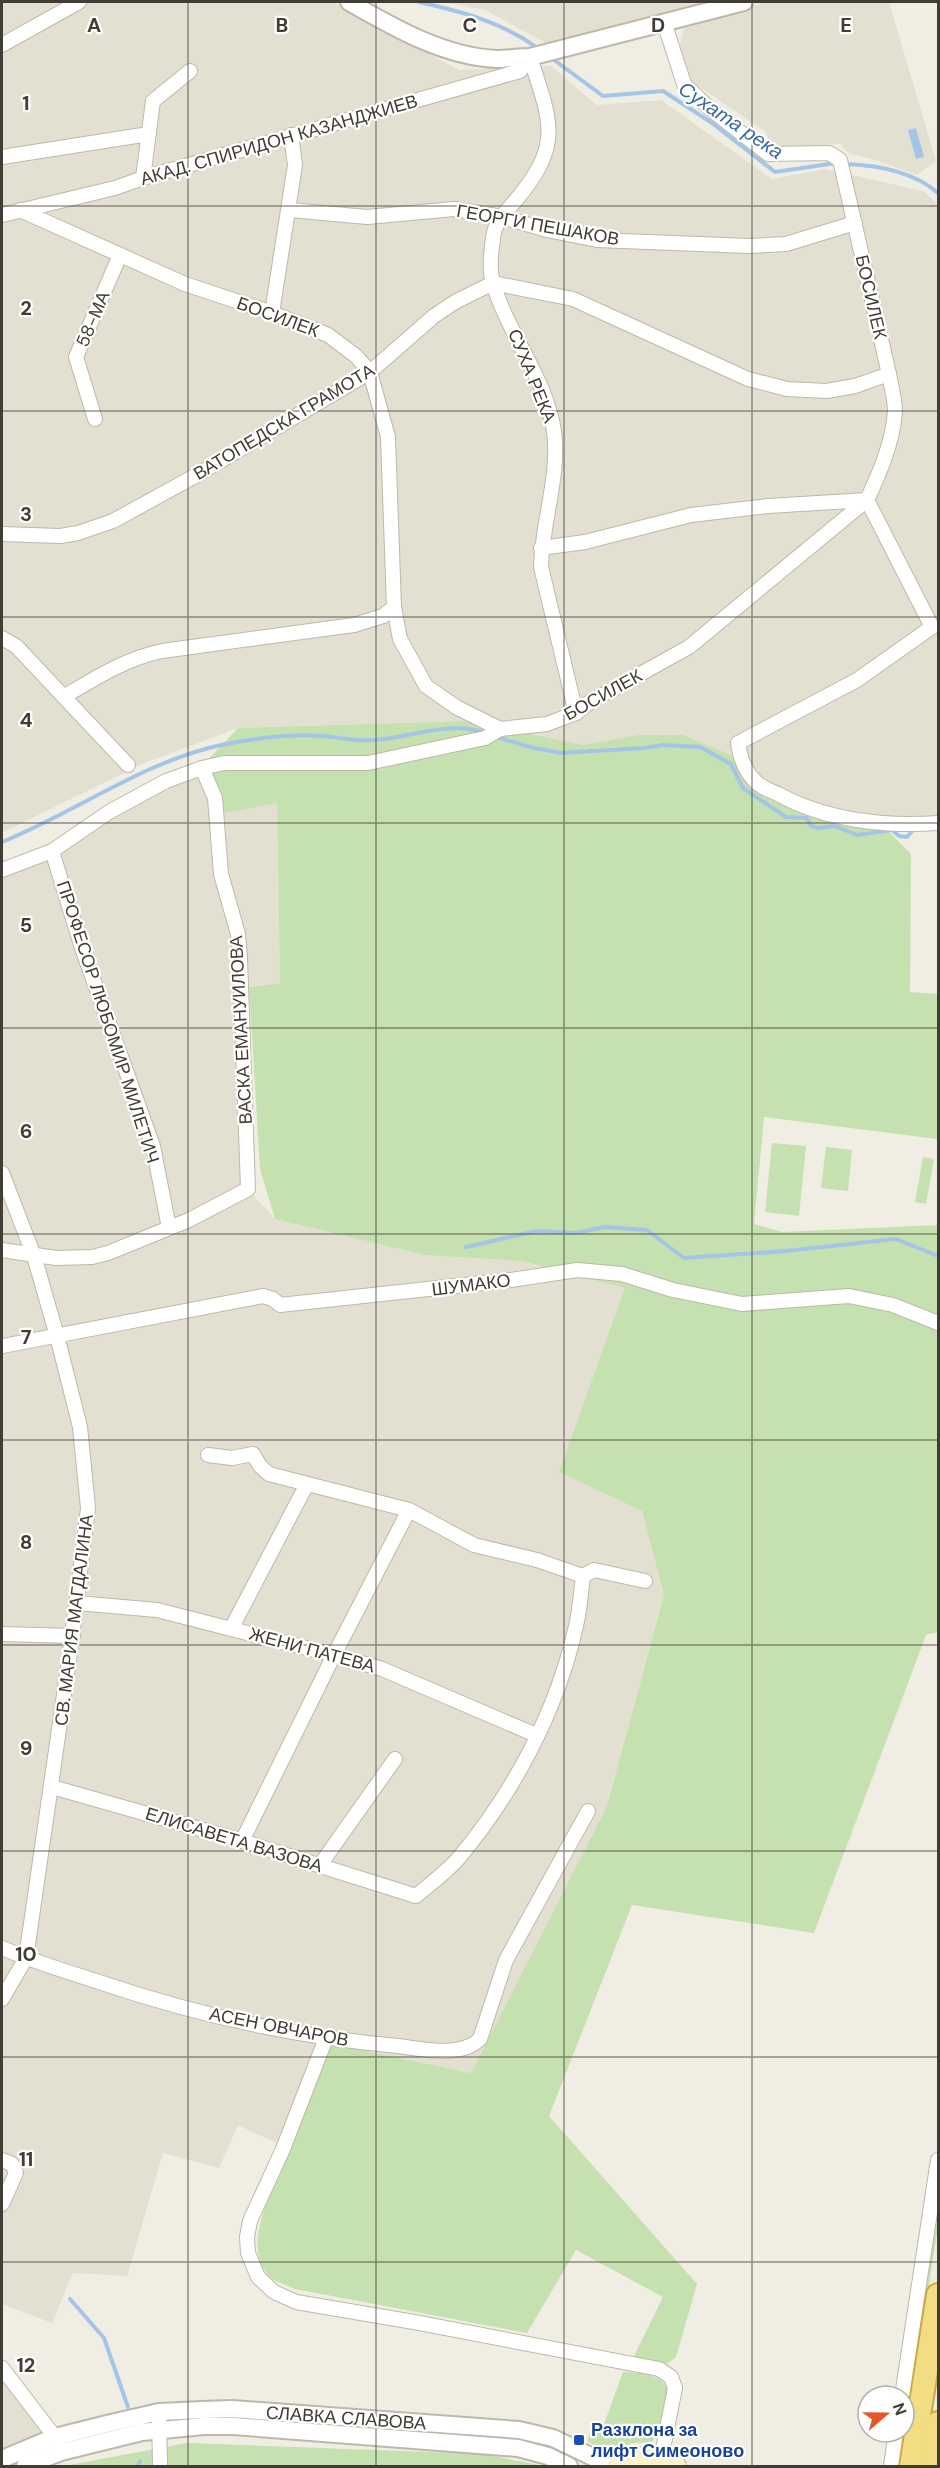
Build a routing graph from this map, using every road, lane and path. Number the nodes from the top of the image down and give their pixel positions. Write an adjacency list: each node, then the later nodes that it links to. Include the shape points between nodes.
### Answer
1 (79, 2): 6 (street)
2 (349, 2): 7 (street, via 388,24 456,51 496,59)
3 (744, 2): 4 (street)
4 (706, 7): 5 (street)
5 (664, 22): 7 (street); 17 (street, БОСИЛЕК, via 684,84 717,114 768,154 829,153 841,166)
6 (2, 45)
7 (530, 57): 10 (street, АКАД. СПИРИДОН КАЗАНДЖИЕВ, via 520,71); 16 (street, СУХА РЕКА, via 549,119 547,152 533,180)
8 (190, 71): 9 (street, via 153,101)
9 (148, 134): 11 (street); 12 (street)
10 (291, 135): 12 (street, АКАД. СПИРИДОН КАЗАНДЖИЕВ); 14 (street, via 295,165)
11 (2, 157)
12 (143, 178): 13 (street, АКАД. СПИРИДОН КАЗАНДЖИЕВ)
13 (20, 210): 15 (street); 18 (street, БОСИЛЕК)
14 (290, 210): 16 (street, ГЕОРГИ ПЕШАКОВ, via 367,217 454,208); 20 (street)
15 (2, 215)
16 (502, 217): 17 (street, ГЕОРГИ ПЕШАКОВ, via 597,240 749,246 786,244); 19 (street, СУХА РЕКА, via 493,234)
17 (855, 223): 22 (street, БОСИЛЕК)
18 (120, 255): 20 (street, БОСИЛЕК, via 185,284); 23 (street, 58-МА, via 76,357)
19 (493, 283): 21 (street, ВАТОПЕДСКА ГРАМОТА, via 434,316); 22 (street, via 573,299 748,380 826,391); 26 (street, СУХА РЕКА, via 544,396 554,431 554,467)
20 (273, 313): 21 (street, БОСИЛЕК, via 328,335)
21 (370, 372): 25 (street, ВАТОПЕДСКА ГРАМОТА, via 113,521 60,536); 27 (street, БОСИЛЕК, via 388,437)
22 (889, 374): 24 (street, БОСИЛЕК, via 895,409 890,439)
23 (95, 419)
24 (867, 500): 26 (street, via 691,515 585,542); 30 (street, БОСИЛЕК, via 689,647); 34 (street, via 932,627 857,680 738,743 740,759 758,784 792,802 826,813 880,823)
25 (2, 534)
26 (542, 548): 30 (street, СУХА РЕКА, via 541,567)
27 (394, 607): 29 (street, via 383,616 354,625 138,656); 31 (street, БОСИЛЕК, via 400,639 426,686 456,707)
28 (2, 638): 29 (street, via 16,646)
29 (65, 696): 32 (street)
30 (576, 713): 31 (street, БОСИЛЕК, via 547,724)
31 (500, 729): 33 (street, via 485,738 368,763 224,763)
32 (128, 765)
33 (202, 768): 35 (street, via 166,781 109,812); 38 (street, ВАСКА ЕМАНУИЛОВА, via 215,798 221,874 238,934 248,1189)
34 (939, 823)
35 (52, 851): 36 (street); 38 (street, ПРОФЕСОР ЛЮБОМИР МИЛЕТИЧ, via 82,948 153,1146)
36 (2, 870)
37 (2, 1173): 40 (street, СВ. МАРИЯ МАГДАЛИНА)
38 (169, 1228): 40 (street, via 92,1257)
39 (2, 1250): 40 (street)
40 (34, 1256): 42 (street, СВ. МАРИЯ МАГДАЛИНА)
41 (939, 1323): 42 (street, ШУМАКО, via 893,1305 849,1296 742,1304 673,1290 622,1274 577,1270 501,1282 280,1305 263,1296)
42 (57, 1336): 43 (street, ШУМАКО); 49 (street, СВ. МАРИЯ МАГДАЛИНА, via 80,1427 88,1508)
43 (2, 1346)
44 (208, 1455): 45 (street, via 232,1458 254,1454 269,1474)
45 (307, 1485): 46 (street); 50 (street)
46 (410, 1510): 47 (street, via 474,1545); 53 (street)
47 (583, 1576): 48 (street, via 594,1570); 54 (street, via 576,1625 554,1697)
48 (645, 1581)
49 (77, 1603): 50 (street, ЖЕНИ ПАТЕВА, via 158,1610); 52 (street, СВ. МАРИЯ МАГДАЛИНА)
50 (231, 1629): 53 (street, ЖЕНИ ПАТЕВА)
51 (2, 1634): 52 (street)
52 (73, 1636): 56 (street, СВ. МАРИЯ МАГДАЛИНА)
53 (334, 1655): 54 (street, ЖЕНИ ПАТЕВА, via 382,1669); 58 (street)
54 (536, 1735): 59 (street, ЕЛИСАВЕТА ВАЗОВА, via 499,1804 455,1862 416,1896)
55 (395, 1758): 59 (street)
56 (52, 1787): 58 (street, ЕЛИСАВЕТА ВАЗОВА); 61 (street, СВ. МАРИЯ МАГДАЛИНА)
57 (588, 1811): 63 (street, АСЕН ОВЧАРОВ, via 506,1960 480,2039 472,2047 436,2050)
58 (242, 1841): 59 (street, ЕЛИСАВЕТА ВАЗОВА)
59 (320, 1866)
60 (2, 1948): 61 (street, АСЕН ОВЧАРОВ)
61 (26, 1958): 62 (street, СВ. МАРИЯ МАГДАЛИНА); 63 (street, АСЕН ОВЧАРОВ, via 148,1999)
62 (2, 1999)
63 (326, 2038): 77 (street, via 250,2221 248,2253 258,2277 274,2292 296,2302 659,2369 671,2377 675,2388)
64 (2, 2160): 66 (street, via 12,2164 16,2173)
65 (939, 2160): 69 (street)
66 (2, 2204)
67 (939, 2295): 82 (highway)
68 (2, 2368): 74 (street)
69 (904, 2384)
70 (159, 2412): 72 (street); 74 (street, СЛАВКА СЛАВОВА); 76 (street, СЛАВКА СЛАВОВА, via 232,2409 519,2430 553,2438 605,2463)
71 (939, 2423): 83 (highway)
72 (159, 2430): 74 (street, СЛАВКА СЛАВОВА); 79 (street); 80 (street, СЛАВКА СЛАВОВА, via 233,2426 498,2446 533,2451)
73 (894, 2444): 81 (street)
74 (58, 2445): 75 (street, СЛАВКА СЛАВОВА); 78 (street, СЛАВКА СЛАВОВА)
75 (2, 2459)
76 (625, 2463): 77 (main road, via 651,2457)
77 (669, 2463)
78 (25, 2466)
79 (160, 2466)
80 (569, 2466)
81 (891, 2466)
82 (911, 2466)
83 (932, 2466)

